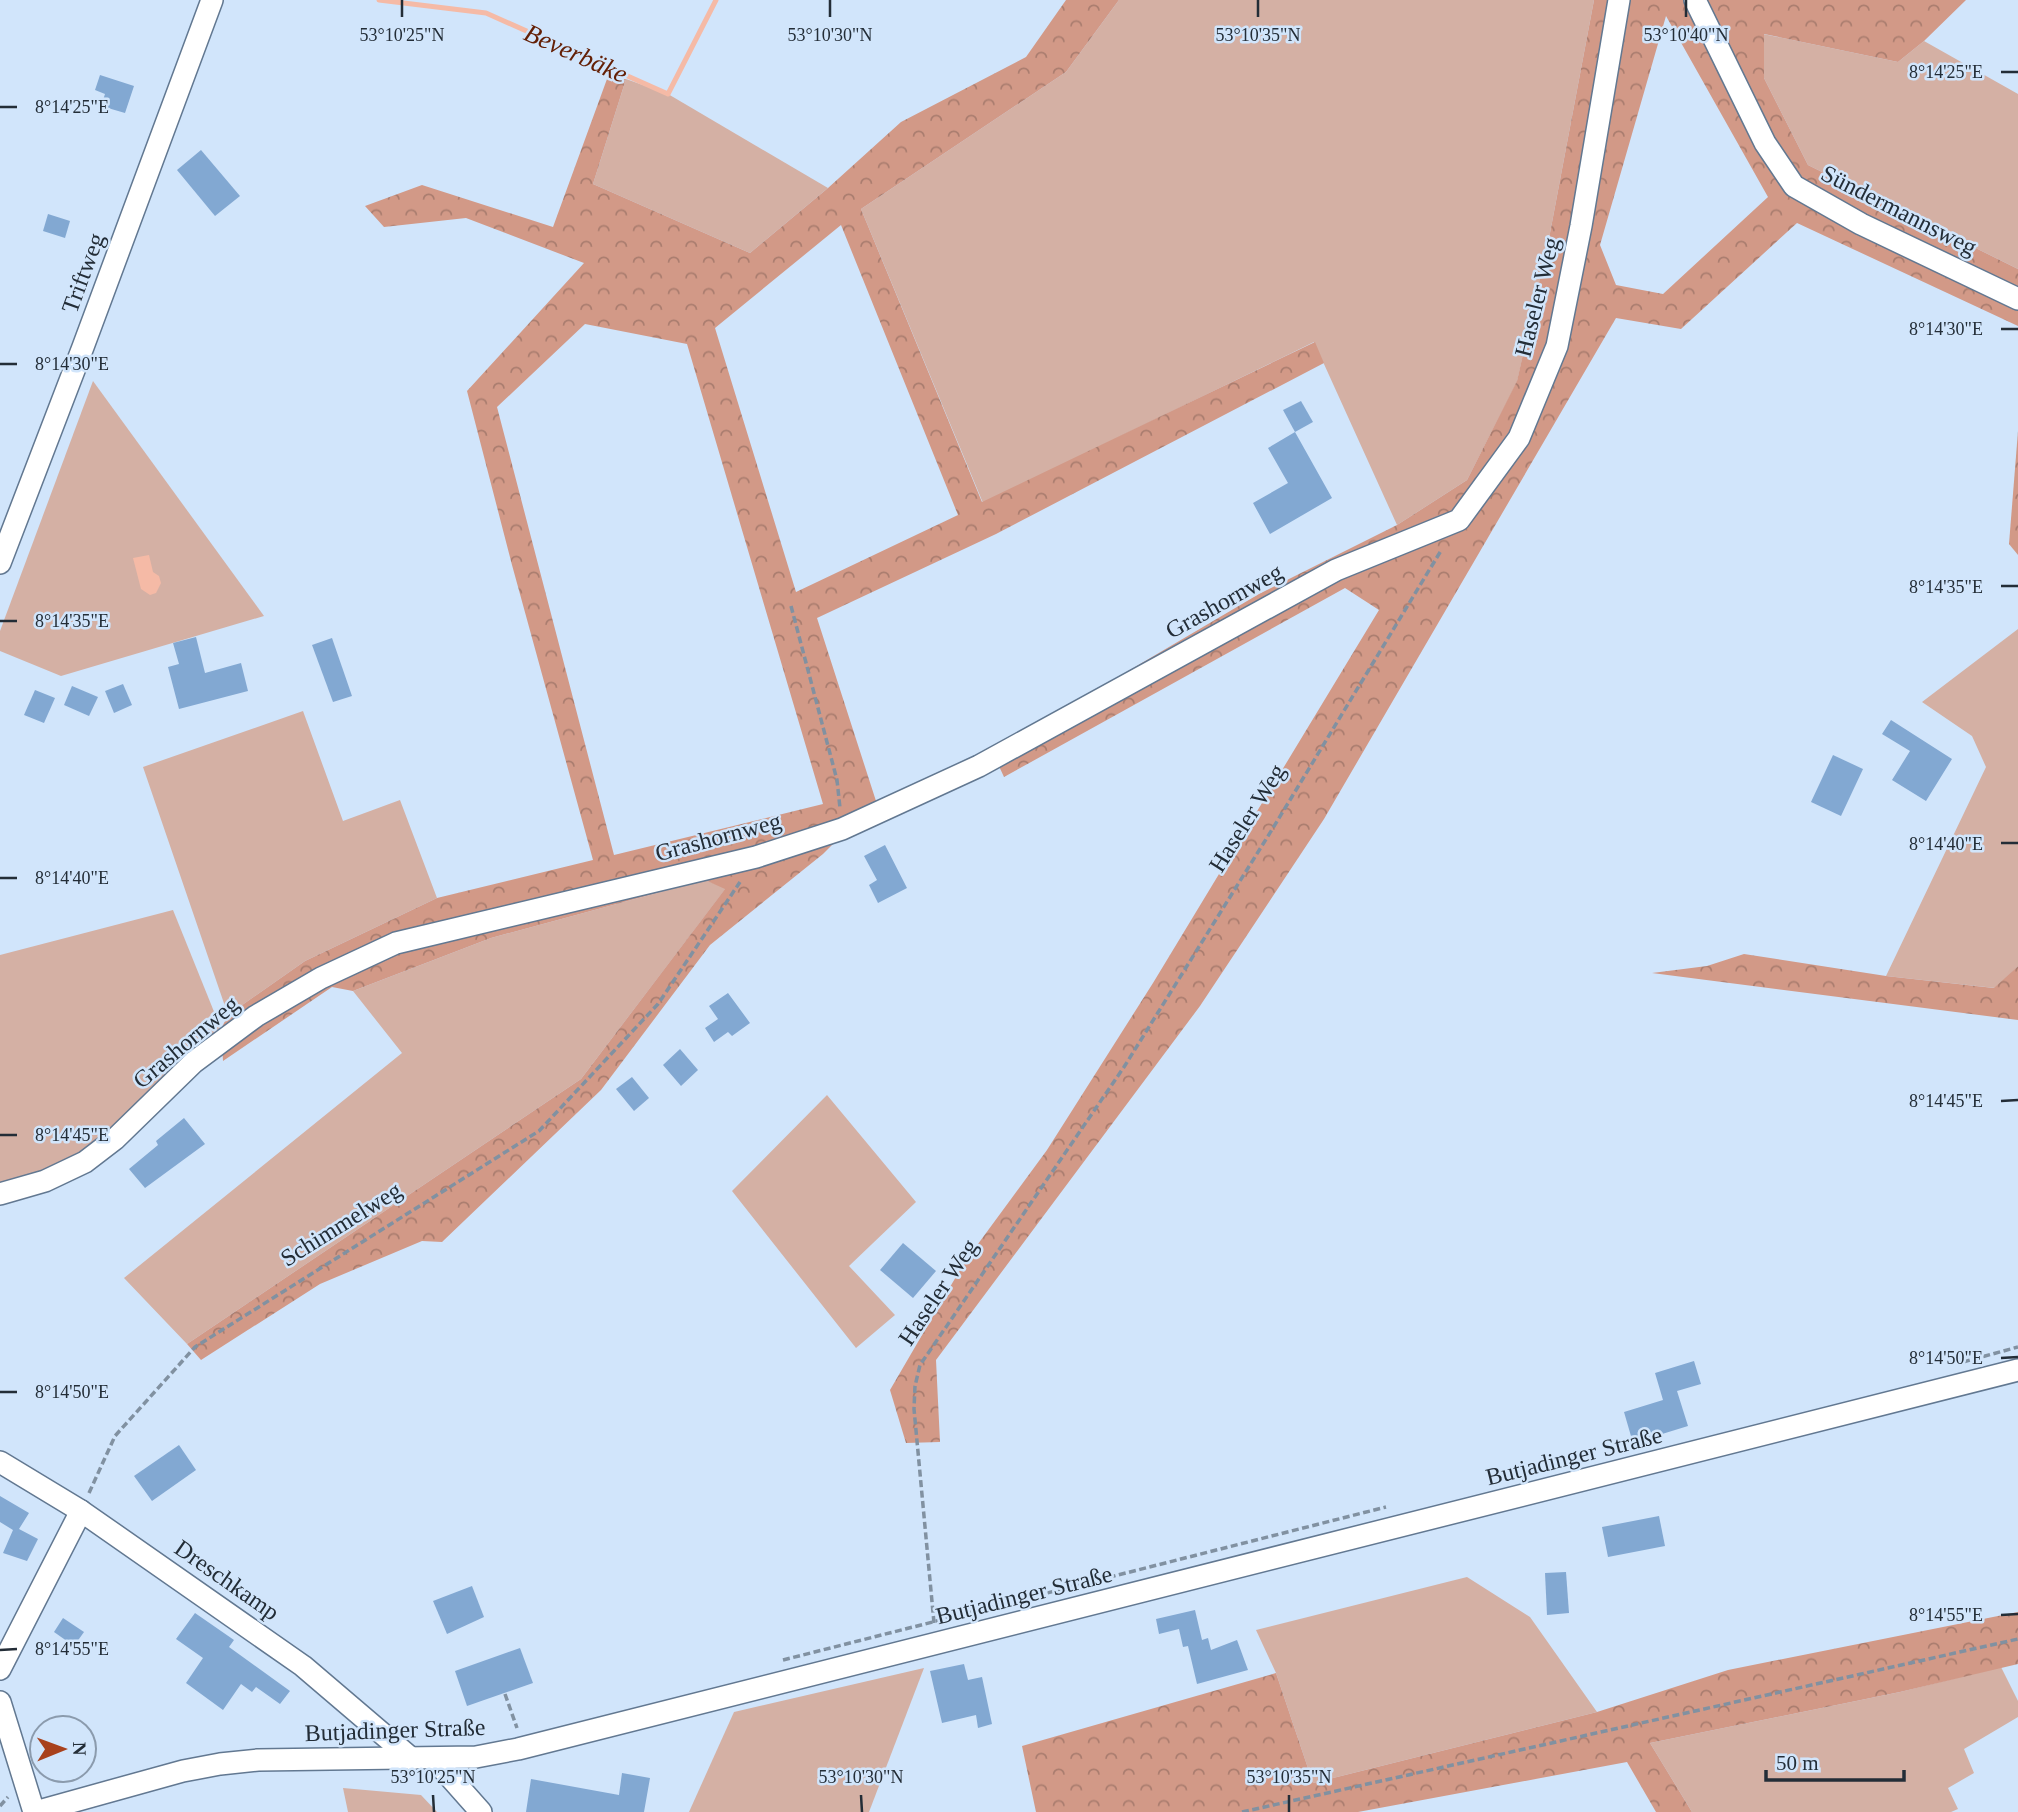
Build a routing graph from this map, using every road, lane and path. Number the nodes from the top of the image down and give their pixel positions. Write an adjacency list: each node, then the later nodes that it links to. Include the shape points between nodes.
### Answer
1 (212, 0): 6 (street, Triftweg)
2 (1619, 0): 5 (street, Haseler Weg, via 1557,346 1519,438)
3 (1695, 0): 4 (street, Sündermannsweg, via 1765,142 1794,186 1861,224)
4 (2018, 299)
5 (1459, 520): 8 (street, Grashornweg, via 1336,570 979,766); 17 (path, Haseler Weg, via 1124,1067 920,1365 914,1409)
6 (0, 563)
7 (791, 606): 8 (path, via 837,780)
8 (842, 829): 9 (street, Grashornweg)
9 (757, 857): 10 (street, Grashornweg, via 396,943 321,978 256,1016 194,1062 85,1162 45,1181); 16 (path, Schimmelweg, via 658,1004 539,1131 195,1347 115,1436)
10 (0, 1194)
11 (2018, 1347): 12 (path)
12 (1957, 1363)
13 (2018, 1370): 19 (street, Butjadinger Straße)
14 (0, 1462): 16 (street, Dreschkamp)
15 (1388, 1507): 17 (path)
16 (81, 1511): 21 (street); 25 (street, Dreschkamp, via 303,1666)
17 (934, 1621): 19 (path, Haseler Weg); 20 (path)
18 (2018, 1639): 29 (path)
19 (936, 1644): 26 (street, Butjadinger Straße, via 518,1749)
20 (772, 1662)
21 (0, 1669)
22 (505, 1694): 24 (path, via 517,1728)
23 (0, 1702): 27 (street)
24 (506, 1730)
25 (412, 1759): 26 (street, Butjadinger Straße); 27 (street, Butjadinger Straße, via 220,1764)
26 (434, 1759): 28 (street)
27 (34, 1812)
28 (481, 1812)
29 (1242, 1812)

